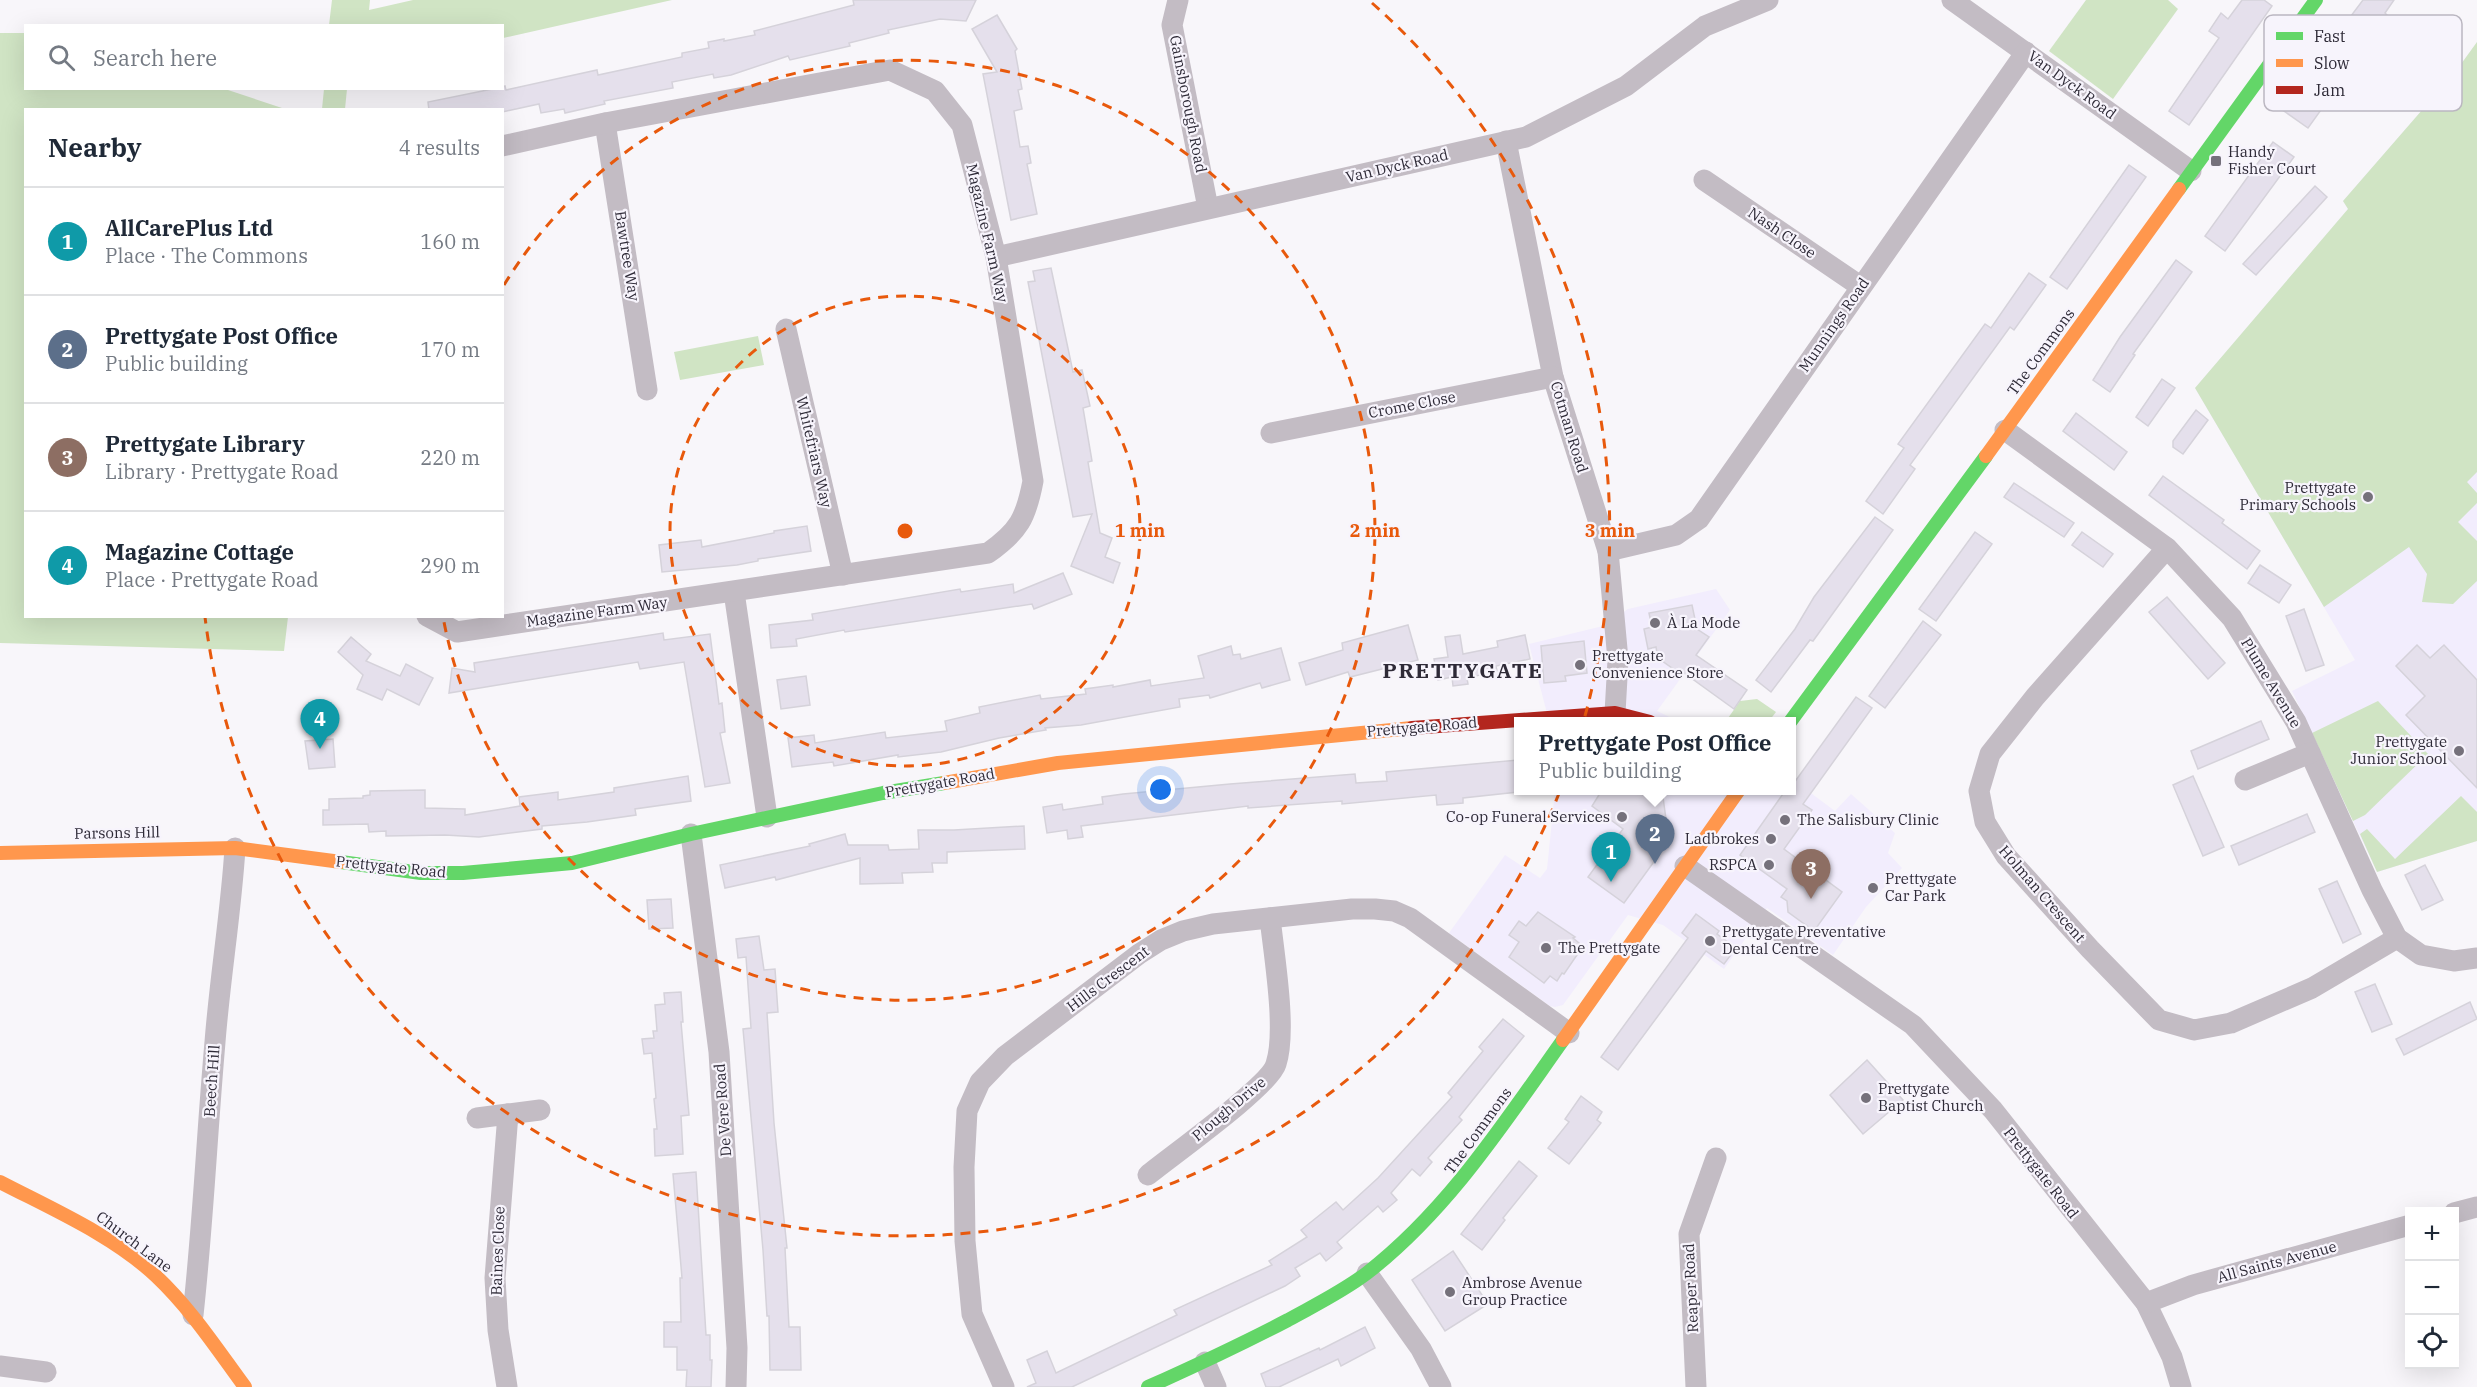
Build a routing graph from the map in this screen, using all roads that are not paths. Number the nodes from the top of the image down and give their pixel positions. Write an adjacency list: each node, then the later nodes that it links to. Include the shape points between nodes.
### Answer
1 (1178, 0): 13 (street, Gainsborough Road, via 1172,25)
2 (1768, 0): 9 (street, Van Dyck Road, via 1705,26 1626,86 1526,137)
3 (1952, 0): 6 (street, Van Dyck Road)
4 (2316, 0): 5 (street, The Commons)
5 (2305, 15)
6 (2026, 52): 11 (street, Van Dyck Road); 15 (street, Munnings Road)
7 (2264, 71): 11 (street, The Commons)
8 (605, 123): 10 (street, Magazine Farm Way); 14 (street, Magazine Farm Way, via 890,70 935,91 962,125); 18 (street, Bawtree Way)
9 (1506, 141): 13 (street, Van Dyck Road); 17 (street, Cotman Road)
10 (504, 145)
11 (2191, 171): 19 (street, The Commons)
12 (1704, 180): 15 (street, Nash Close)
13 (1208, 208): 14 (street, Van Dyck Road)
14 (996, 257): 23 (street, Magazine Farm Way, via 1034,481 1027,512 1008,539 988,553)
15 (1860, 286): 22 (street, Munnings Road, via 1699,519 1676,535)
16 (786, 328): 23 (street, Whitefriars Way)
17 (1553, 377): 20 (street, Crome Close); 22 (street, Cotman Road)
18 (647, 390)
19 (2005, 430): 21 (street, Plume Avenue); 29 (street, The Commons)
20 (1270, 433)
21 (2167, 548): 31 (street, Plume Avenue, via 2232,618 2296,722); 40 (street, Holman Crescent, via 2035,697 1990,754 1979,791 1985,822 2006,856 2159,1020 2194,1030 2231,1023 2312,988)
22 (1608, 551): 26 (street, Cotman Road, via 1618,660)
23 (843, 575): 24 (street, Magazine Farm Way)
24 (734, 592): 25 (street, Magazine Farm Way, via 457,632); 34 (street)
25 (431, 618)
26 (1615, 713): 27 (street, Prettygate Road); 28 (street, Prettygate Road)
27 (1558, 717)
28 (1631, 717)
29 (1794, 717)
30 (1514, 720): 34 (street, Prettygate Road, via 1058,763)
31 (2310, 753): 32 (street); 40 (street, Plume Avenue)
32 (2245, 780)
33 (1735, 795): 38 (street, The Commons)
34 (768, 817): 35 (street, Prettygate Road)
35 (691, 834): 36 (street, Prettygate Road, via 572,863 463,873 421,873); 60 (street, De Vere Road, via 719,1052)
36 (235, 848): 37 (street, Parsons Hill); 54 (street, Beech Hill)
37 (0, 853)
38 (1685, 866): 42 (street, The Commons); 53 (street, Prettygate Road, via 1912,1025 1992,1110)
39 (1270, 918): 42 (street, Hills Crescent, via 1352,909 1394,911 1410,918); 47 (street, Plough Drive, via 1278,999 1276,1066 1257,1089); 61 (street, Hills Crescent, via 1213,924 1161,940 1005,1056 980,1082 967,1111 965,1241 972,1314)
40 (2397, 938): 41 (street, Plume Avenue, via 2421,955 2454,961)
41 (2477, 958)
42 (1569, 1033): 52 (street, The Commons, via 1455,1191)
43 (540, 1110): 44 (street)
44 (508, 1114): 45 (street); 59 (street, Baines Close, via 495,1278)
45 (477, 1118)
46 (1716, 1158): 65 (street, Reaper Road, via 1689,1234)
47 (1148, 1175)
48 (0, 1182): 54 (street, Church Lane, via 95,1231 155,1275)
49 (2477, 1207): 50 (street)
50 (2459, 1212)
51 (2405, 1226): 53 (street, All Saints Avenue, via 2193,1285)
52 (1367, 1273): 55 (street, The Commons, via 1335,1295); 64 (street, via 1421,1349)
53 (2146, 1304): 66 (street, Prettygate Road, via 2172,1357)
54 (193, 1315): 58 (street, Church Lane)
55 (1205, 1362): 62 (street, The Commons); 63 (street)
56 (0, 1366): 57 (street)
57 (46, 1372)
58 (245, 1387)
59 (507, 1387)
60 (736, 1387)
61 (1004, 1387)
62 (1148, 1387)
63 (1216, 1387)
64 (1441, 1387)
65 (1696, 1387)
66 (2181, 1387)

